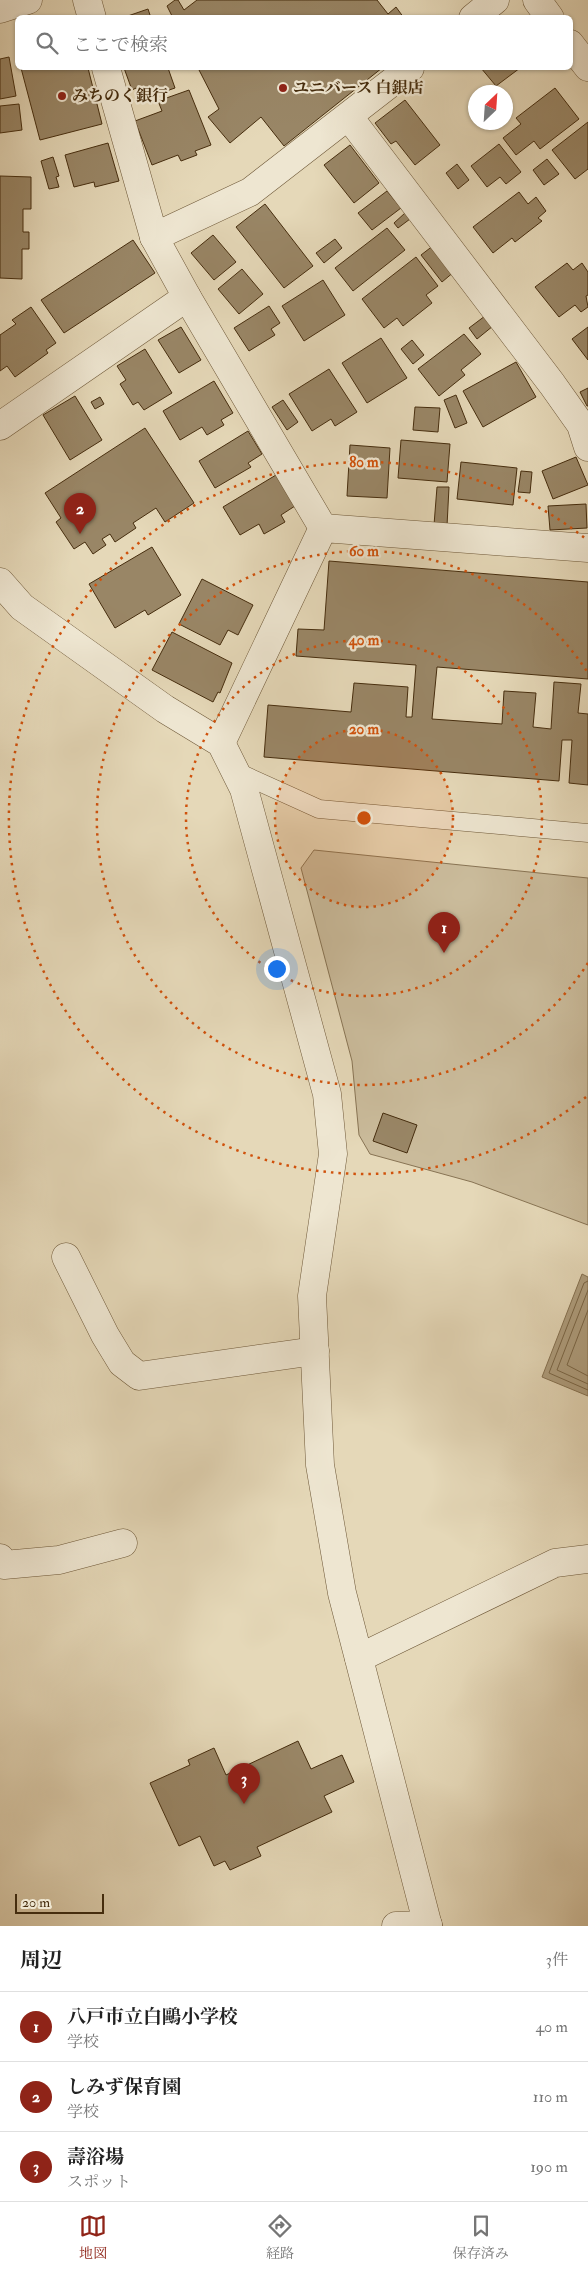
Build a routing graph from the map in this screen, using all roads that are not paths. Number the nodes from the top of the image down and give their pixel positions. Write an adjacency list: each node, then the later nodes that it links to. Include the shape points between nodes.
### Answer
1 (28, 0): 5 (street)
2 (87, 0): 6 (street)
3 (495, 0): 7 (street)
4 (537, 0): 8 (street)
5 (0, 8)
6 (91, 15)
7 (477, 15)
8 (548, 15)
9 (573, 48): 10 (street)
10 (588, 68)
11 (107, 70): 14 (street)
12 (408, 70): 13 (street)
13 (349, 117): 14 (street, via 250,192); 17 (street, via 552,384 581,425)
14 (154, 237): 15 (street)
15 (187, 298): 16 (street); 18 (street)
16 (0, 426)
17 (588, 446)
18 (323, 528): 19 (street); 21 (street)
19 (588, 548)
20 (0, 582): 21 (street, via 22,607 165,709)
21 (220, 743): 22 (street)
22 (235, 771): 23 (lane, via 318,809); 25 (street, via 244,789 327,1094 333,1154 312,1296)
23 (588, 834)
24 (66, 1258): 25 (street, via 104,1336 122,1363 139,1376)
25 (315, 1351): 29 (street, via 320,1465 342,1593)
26 (123, 1543): 27 (street, via 59,1560 4,1565)
27 (0, 1558)
28 (588, 1558): 29 (street, via 556,1563)
29 (359, 1658): 30 (street)
30 (428, 1925): 31 (street)
31 (396, 1926)

